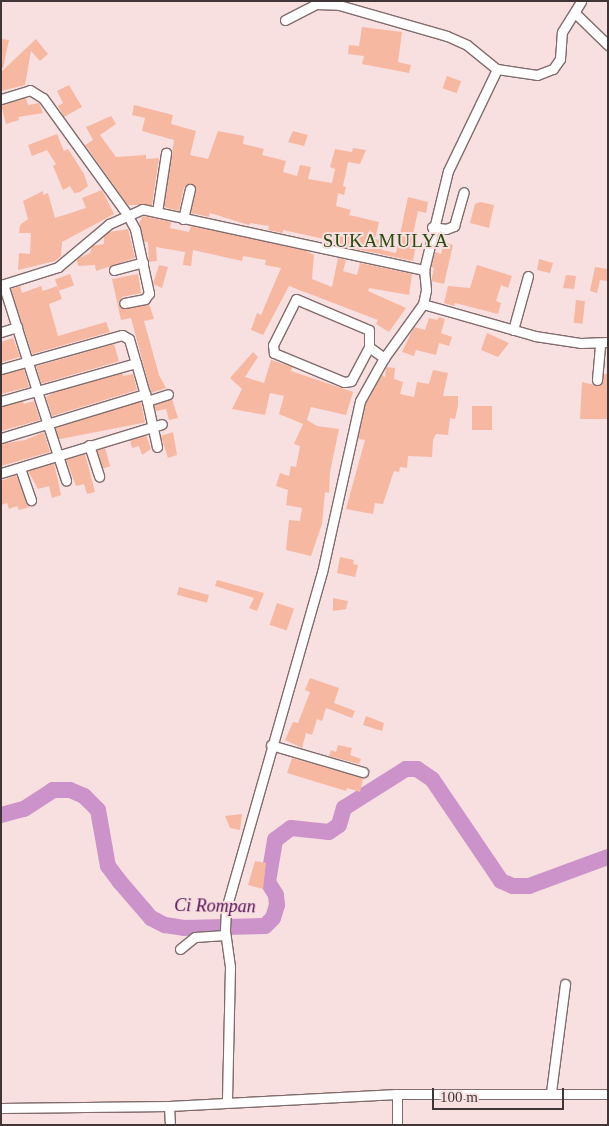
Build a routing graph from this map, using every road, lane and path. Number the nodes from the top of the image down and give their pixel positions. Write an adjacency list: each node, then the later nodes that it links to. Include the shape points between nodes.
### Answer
1 (581, 1): 2 (street)
2 (575, 13): 4 (street); 5 (street, via 562,32 558,63 549,73 537,75)
3 (285, 20): 5 (street, via 316,4 339,5 447,36 467,46)
4 (608, 45)
5 (497, 69): 13 (street, via 448,171)
6 (1, 99): 11 (street, via 30,90 43,98)
7 (166, 153): 10 (street)
8 (190, 188): 12 (street)
9 (464, 192): 13 (street, via 454,226 446,230)
10 (157, 212): 11 (street, via 142,209); 12 (street)
11 (127, 214): 14 (street); 18 (street, via 109,224 58,267)
12 (183, 219): 16 (street)
13 (432, 226): 16 (street)
14 (143, 262): 15 (street); 20 (street, via 148,296)
15 (114, 270)
16 (424, 270): 21 (street, via 426,290)
17 (528, 276): 23 (street)
18 (2, 284): 19 (street)
19 (4, 296): 22 (street)
20 (124, 303)
21 (423, 304): 23 (street); 27 (street)
22 (17, 327): 24 (street); 28 (street)
23 (513, 330): 25 (street, via 564,342)
24 (1, 332)
25 (604, 343): 31 (street)
26 (369, 346): 26 (street, via 369,330 296,299 273,348 274,353 348,382); 27 (street)
27 (384, 358): 48 (street, via 360,401 322,572)
28 (27, 360): 29 (street, via 125,335); 30 (street); 32 (street)
29 (136, 364): 32 (street); 34 (street)
30 (1, 368)
31 (597, 380)
32 (37, 390): 35 (street); 36 (street)
33 (168, 394): 34 (street)
34 (146, 397): 36 (street); 38 (street)
35 (1, 401)
36 (47, 424): 39 (street); 42 (street)
37 (162, 424): 38 (street)
38 (152, 427): 40 (street); 41 (street)
39 (1, 438)
40 (89, 445): 42 (street); 45 (street)
41 (157, 447)
42 (57, 455): 43 (street); 46 (street)
43 (20, 468): 44 (street); 47 (street)
44 (1, 473)
45 (99, 476)
46 (66, 480)
47 (31, 500)
48 (271, 745): 49 (street); 50 (street)
49 (363, 772)
50 (225, 930): 51 (street, via 195,937); 56 (street, via 230,975)
51 (180, 949)
52 (565, 984): 53 (street)
53 (551, 1092): 54 (street); 55 (street)
54 (397, 1094): 56 (street); 60 (street)
55 (608, 1094)
56 (227, 1102): 57 (street)
57 (169, 1106): 58 (street); 59 (street)
58 (1, 1108)
59 (170, 1125)
60 (397, 1125)

